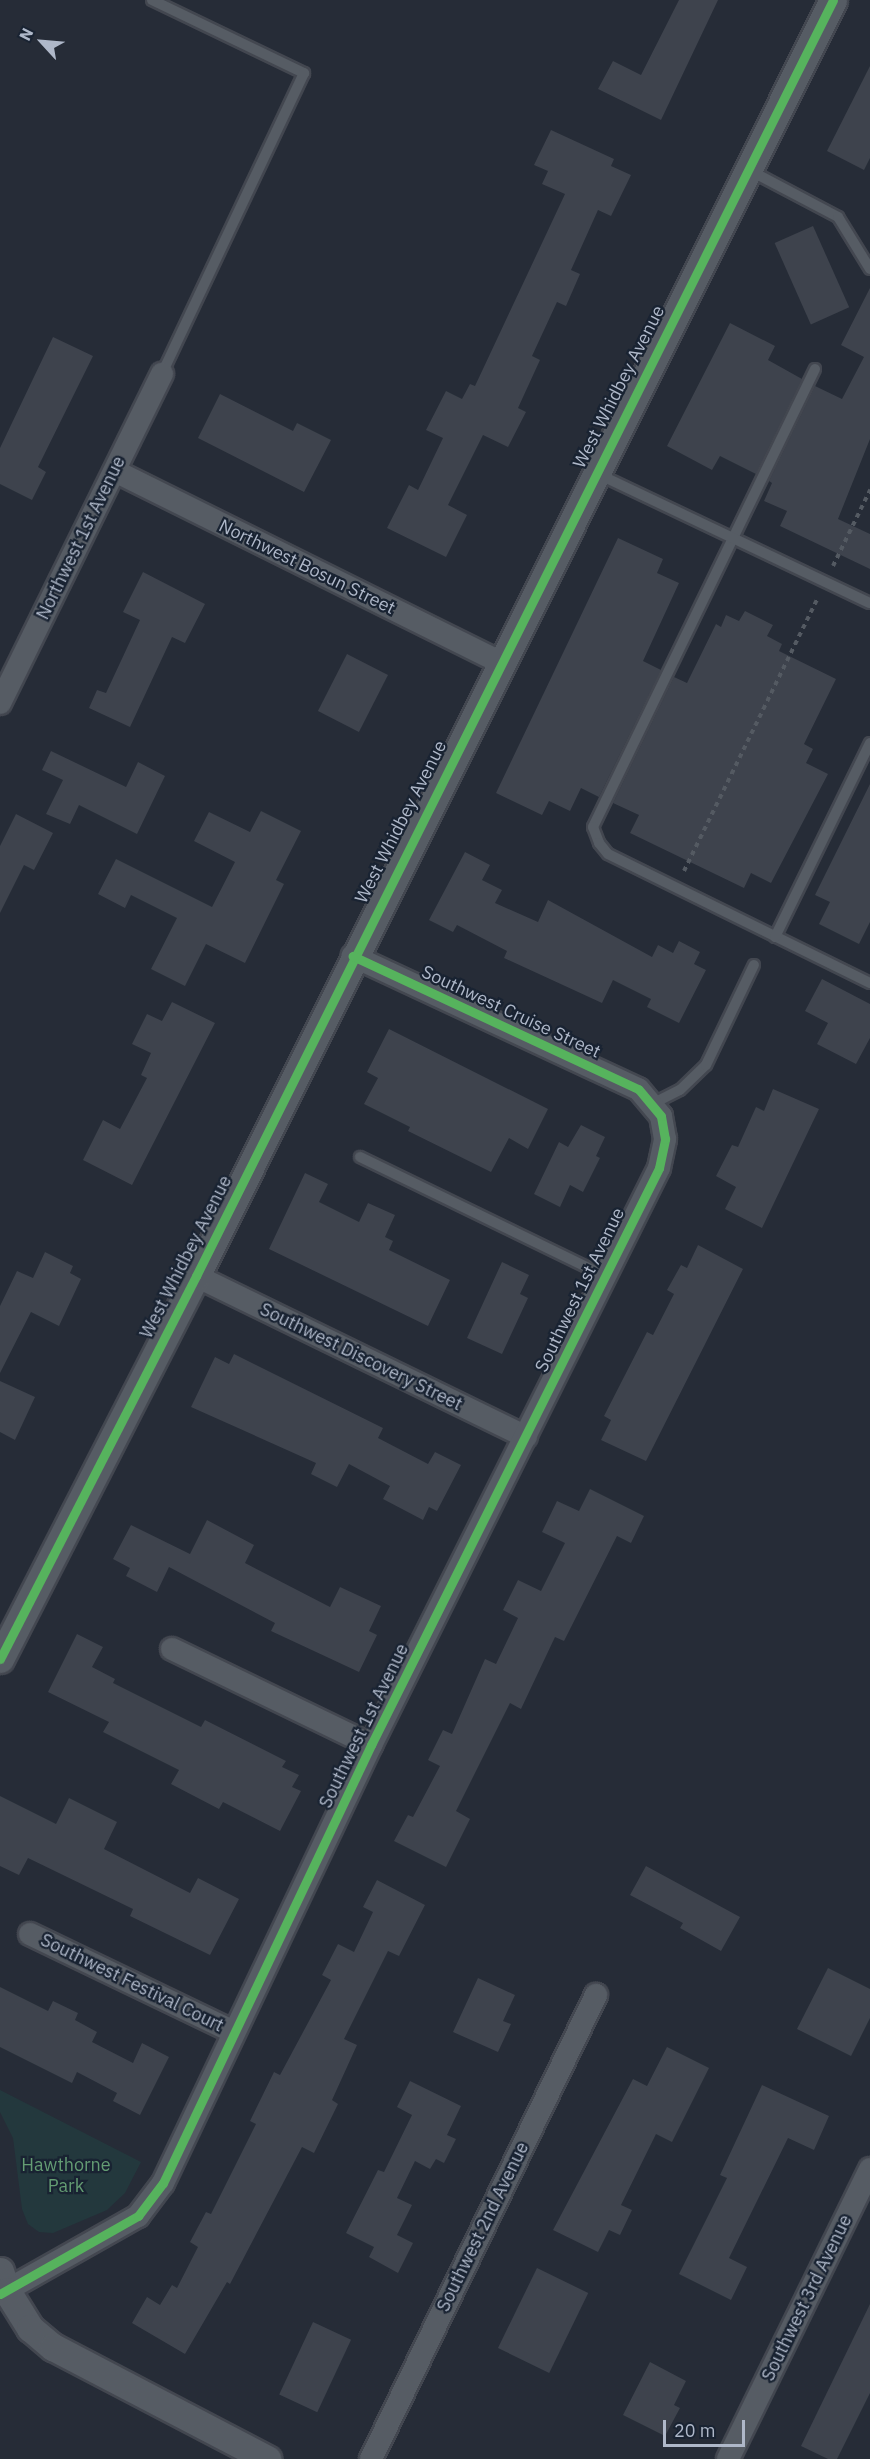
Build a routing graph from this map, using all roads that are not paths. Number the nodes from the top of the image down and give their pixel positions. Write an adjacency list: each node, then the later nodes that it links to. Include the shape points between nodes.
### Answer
1 (152, 0): 6 (lane, via 304,73)
2 (833, 0): 3 (street, West Whidbey Avenue)
3 (747, 170): 4 (lane, via 838,217); 8 (street, West Whidbey Avenue)
4 (870, 269)
5 (815, 369): 9 (lane)
6 (162, 374): 7 (street, Northwest 1st Avenue)
7 (115, 471): 11 (street, Northwest Bosun Street); 12 (street, Northwest 1st Avenue)
8 (595, 472): 9 (lane); 11 (street, West Whidbey Avenue)
9 (732, 538): 10 (lane); 15 (lane, via 593,827 608,854)
10 (870, 603)
11 (500, 662): 16 (street, West Whidbey Avenue)
12 (7, 672): 13 (street, Northwest 1st Avenue)
13 (0, 703)
14 (869, 745): 15 (lane)
15 (775, 937): 18 (lane)
16 (353, 956): 19 (street, Southwest Cruise Street, via 638,1089); 21 (street, West Whidbey Avenue)
17 (754, 965): 19 (lane, via 706,1065 680,1090)
18 (870, 983)
19 (651, 1104): 22 (street, Southwest 1st Avenue, via 661,1116 665,1139 658,1168)
20 (360, 1157): 22 (lane)
21 (196, 1276): 23 (street, Southwest Discovery Street); 25 (street, West Whidbey Avenue)
22 (605, 1276): 23 (street, Southwest 1st Avenue)
23 (526, 1437): 26 (street, Southwest 1st Avenue)
24 (172, 1650): 26 (street)
25 (0, 1659)
26 (371, 1745): 29 (street, Southwest 1st Avenue)
27 (30, 1934): 29 (street, Southwest Festival Court)
28 (596, 1995): 33 (street, Southwest 2nd Avenue)
29 (234, 2032): 31 (street, Southwest 1st Avenue, via 163,2183 138,2216)
30 (870, 2169): 34 (street, Southwest 3rd Avenue)
31 (2, 2285): 32 (street, via 30,2328 53,2347)
32 (267, 2459)
33 (370, 2459)
34 (728, 2459)

